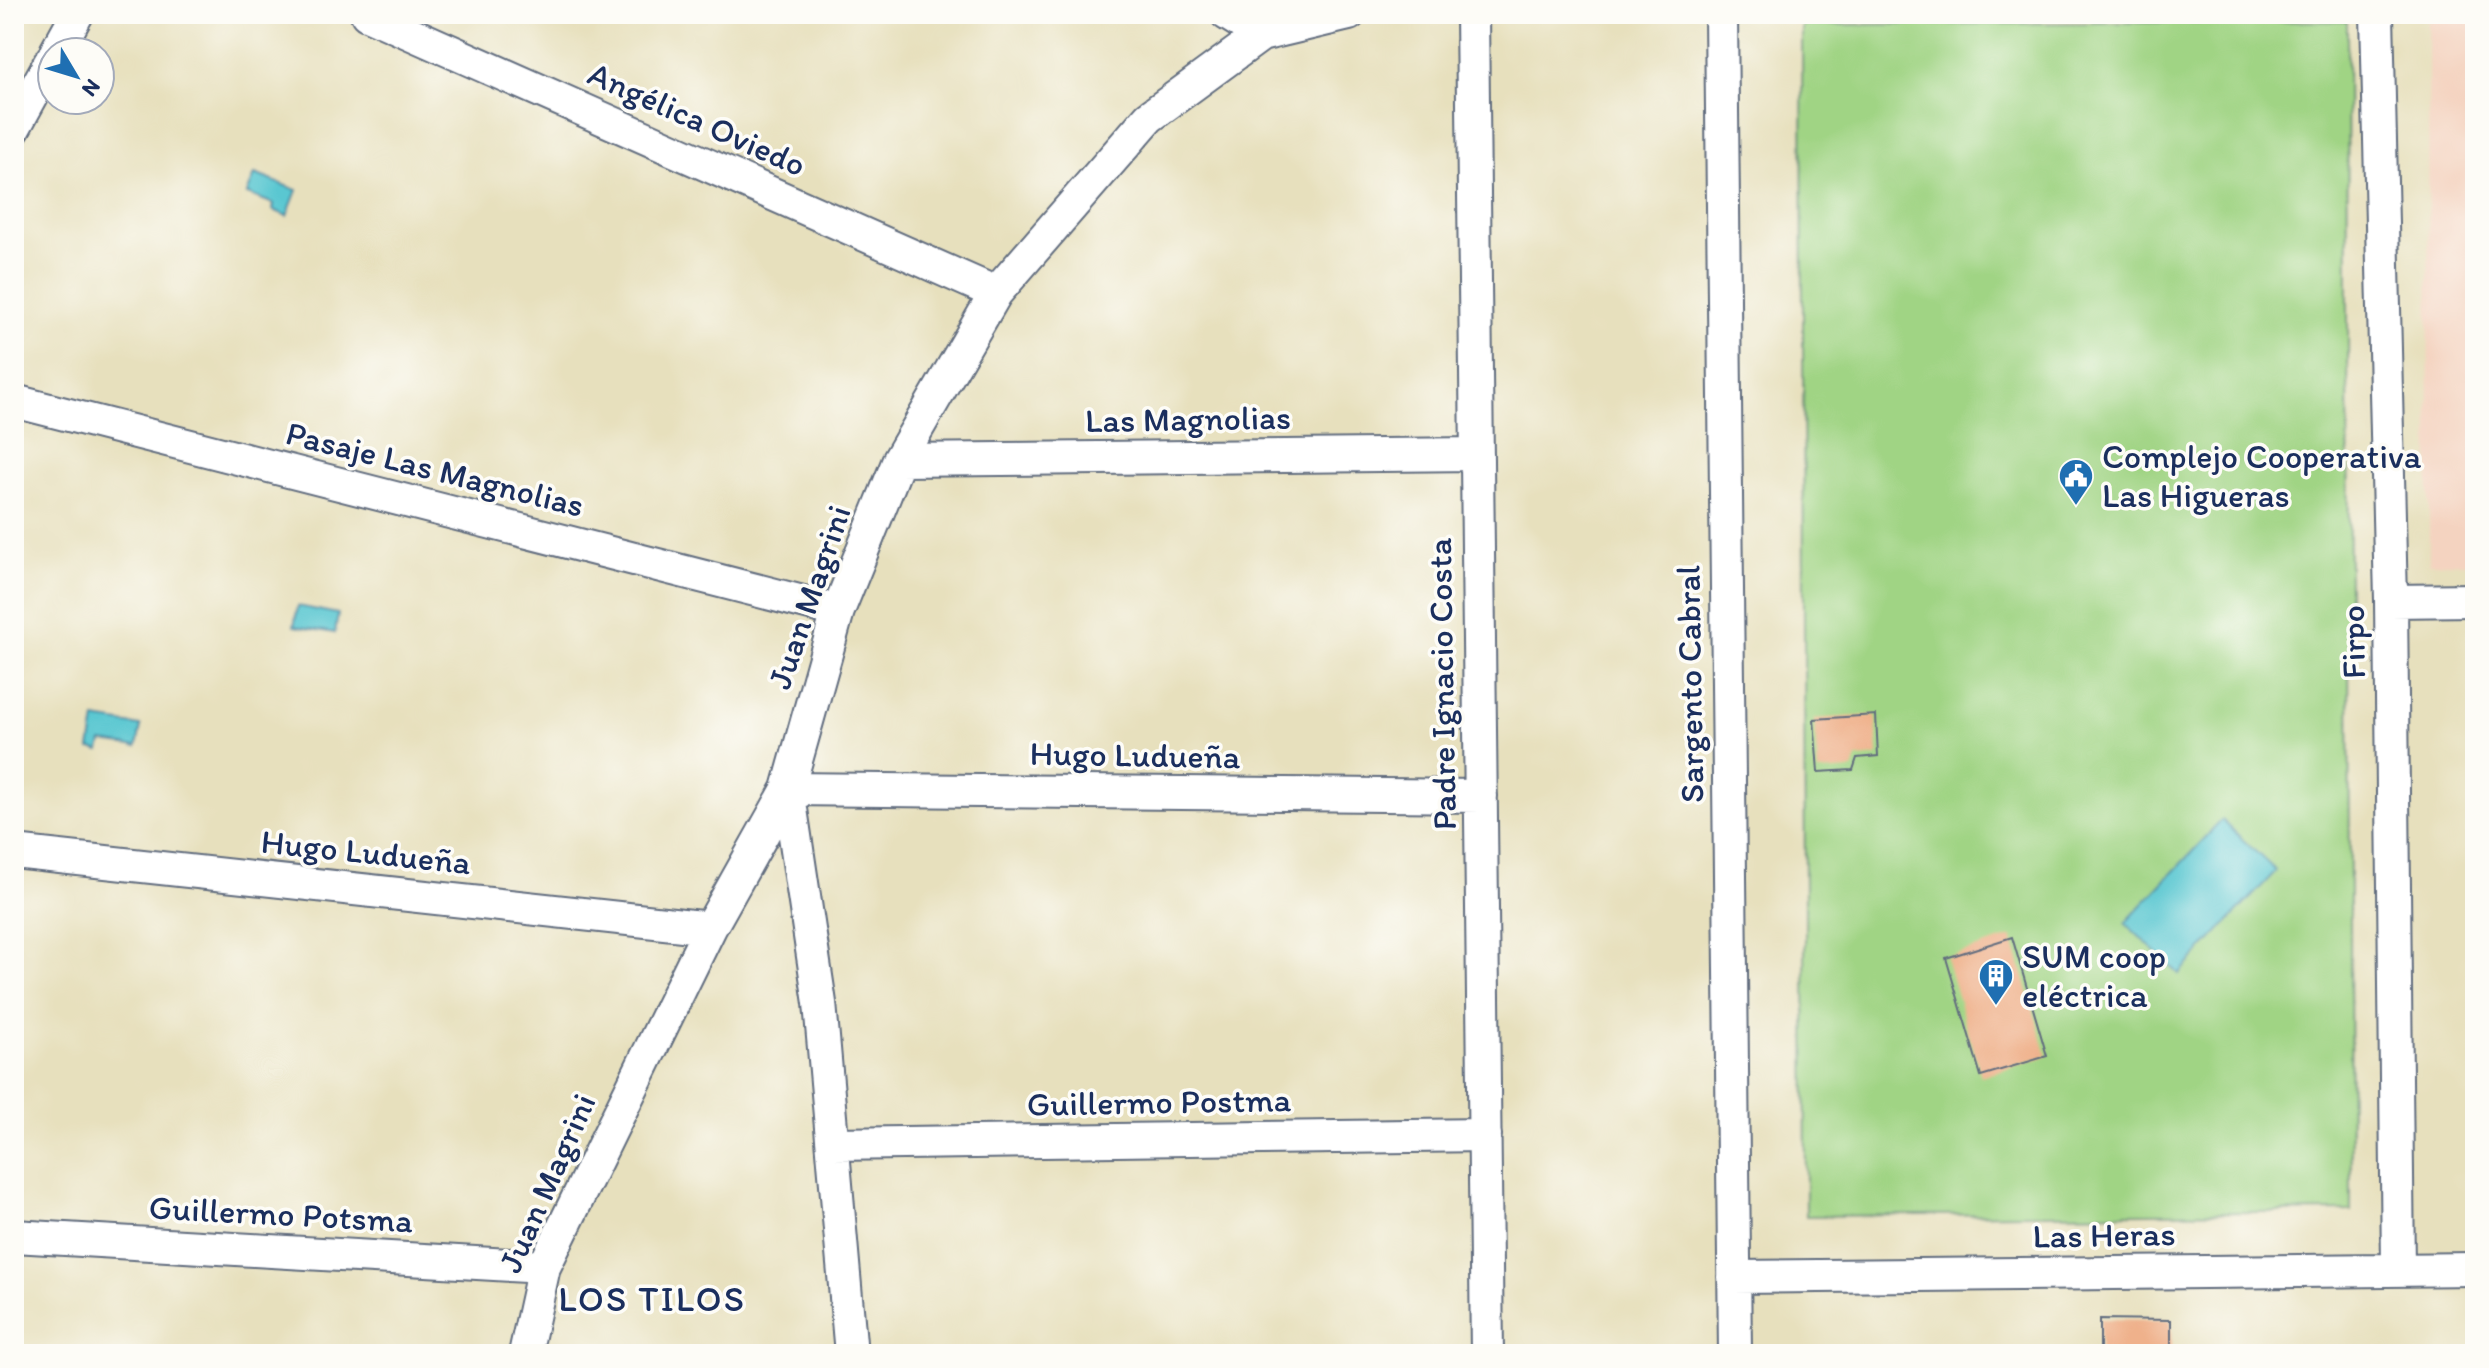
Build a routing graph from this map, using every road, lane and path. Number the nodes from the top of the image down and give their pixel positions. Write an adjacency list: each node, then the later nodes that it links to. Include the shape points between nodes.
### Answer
1 (77, 14): 9 (street)
2 (367, 14): 12 (street, Angélica Oviedo)
3 (1227, 14): 8 (street)
4 (1349, 14): 8 (street, Juan Magrini)
5 (1472, 14): 14 (street, Padre Ignacio Costa)
6 (1721, 14): 29 (street, Sargento Cabral)
7 (2377, 14): 17 (street, Firpo)
8 (1261, 35): 12 (street, Juan Magrini, via 1149,117)
9 (65, 36)
10 (36, 88): 11 (street)
11 (14, 128)
12 (996, 293): 15 (street, Juan Magrini)
13 (14, 401): 18 (street, Pasaje Las Magnolias)
14 (1477, 454): 15 (street, Las Magnolias); 20 (street, Padre Ignacio Costa)
15 (899, 460): 18 (street, Juan Magrini)
16 (2475, 600): 17 (street)
17 (2391, 601): 28 (street, Firpo)
18 (838, 611): 19 (street, Juan Magrini)
19 (788, 789): 20 (street, Hugo Ludueña); 22 (street, Juan Magrini); 24 (street, via 820,1003)
20 (1481, 796): 23 (street, Padre Ignacio Costa)
21 (14, 852): 22 (street, Hugo Ludueña)
22 (710, 928): 26 (street, Juan Magrini)
23 (1485, 1135): 24 (street, Guillermo Postma); 32 (street, Padre Ignacio Costa)
24 (833, 1144): 31 (street)
25 (14, 1236): 26 (street, Guillermo Potsma)
26 (544, 1267): 30 (street, Juan Magrini)
27 (2475, 1269): 28 (street, Las Heras)
28 (2398, 1270): 29 (street, Las Heras)
29 (1734, 1277): 33 (street, Sargento Cabral)
30 (525, 1354)
31 (851, 1354)
32 (1487, 1354)
33 (1735, 1354)

